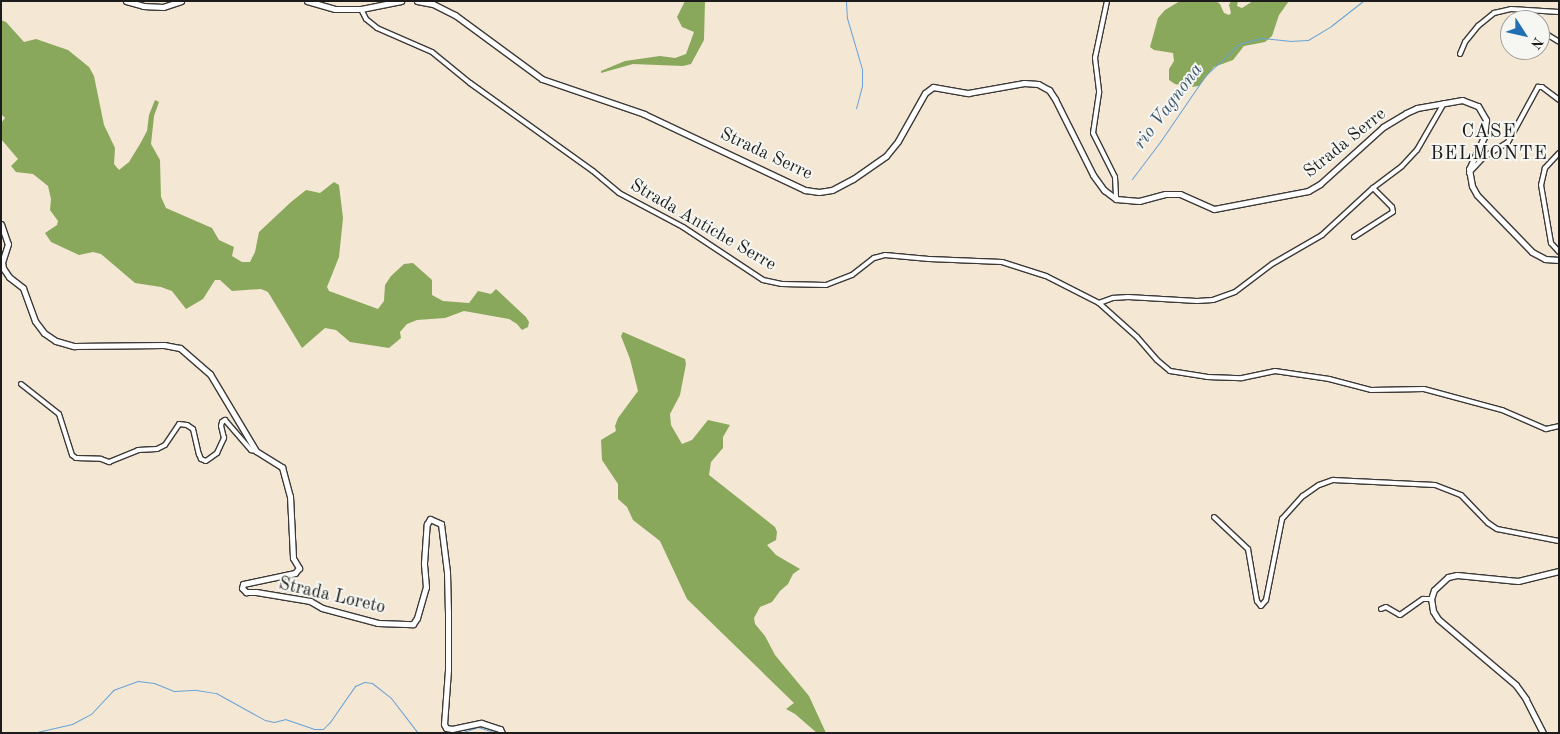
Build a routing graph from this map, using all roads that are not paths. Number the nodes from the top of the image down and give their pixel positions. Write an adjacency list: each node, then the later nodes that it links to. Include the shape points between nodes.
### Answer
1 (126, 1): 2 (main road, via 162,7)
2 (181, 1)
3 (307, 1): 7 (main road, via 335,8)
4 (401, 1): 7 (main road)
5 (417, 1): 15 (main road, Strada Serre, via 433,4 454,15 542,79 644,114 805,190 819,192 832,190 853,179 886,156 925,93 933,87 968,93 1024,83 1038,84 1055,99 1093,175)
6 (1107, 1): 15 (street, via 1095,58 1099,93 1094,133 1115,177)
7 (361, 9): 20 (street, Strada Antiche Serre, via 366,20 378,28 432,52 619,193 683,227 763,280 826,285 852,275 874,258 886,255 989,260 1046,276)
8 (1500, 10): 9 (street, via 1487,17 1465,42)
9 (1460, 54)
10 (1559, 100): 13 (street, via 1538,87 1508,142 1484,157)
11 (1444, 102): 13 (main road, Strada Serre, via 1470,102 1483,112 1486,120 1484,137); 14 (street, via 1417,150 1402,166); 15 (main road, Strada Serre, via 1417,108 1383,127 1308,191 1214,208 1180,194 1165,194 1139,201)
12 (1559, 153): 18 (street, via 1544,168 1541,185 1551,243)
13 (1469, 173): 19 (main road, via 1477,195 1529,250 1545,260)
14 (1372, 188): 17 (street, via 1392,207 1393,212); 20 (street, via 1322,236 1272,264 1226,296 1188,302 1128,297)
15 (1116, 199)
16 (1, 224): 23 (main road, Strada Loreto, via 8,244 3,268 23,288 44,333 56,341 74,346 164,345 180,348 210,374)
17 (1354, 237)
18 (1559, 252)
19 (1559, 260)
20 (1099, 303): 22 (street, Strada Antiche Serre, via 1137,337 1163,367 1178,374 1242,378 1275,371 1329,379 1362,389 1424,389 1502,410 1546,429)
21 (21, 384): 23 (street, via 59,414 72,455 76,458 109,462 138,450 157,449 164,445 179,424 193,429 201,459 206,461 217,453 224,438 222,422 225,420 251,450)
22 (1559, 426)
23 (256, 451): 29 (main road, Strada Loreto, via 282,466 288,481 293,558 298,568 295,573 281,577 249,581 242,588 246,592 310,601 322,608 378,623 413,624 426,587 427,524 430,519 436,520 441,524 447,572 448,670 444,724 452,729 481,723 500,729)
24 (1214, 517): 25 (street, via 1248,549 1257,601 1261,606 1266,600 1282,519 1303,496 1333,480 1435,485 1461,495 1497,529)
25 (1559, 541)
26 (1559, 572): 27 (main road, via 1518,581 1448,577 1434,590)
27 (1432, 599): 28 (street, via 1423,599 1400,615 1386,607); 30 (main road, via 1438,619 1516,685)
28 (1381, 609)
29 (502, 733)
30 (1543, 733)

